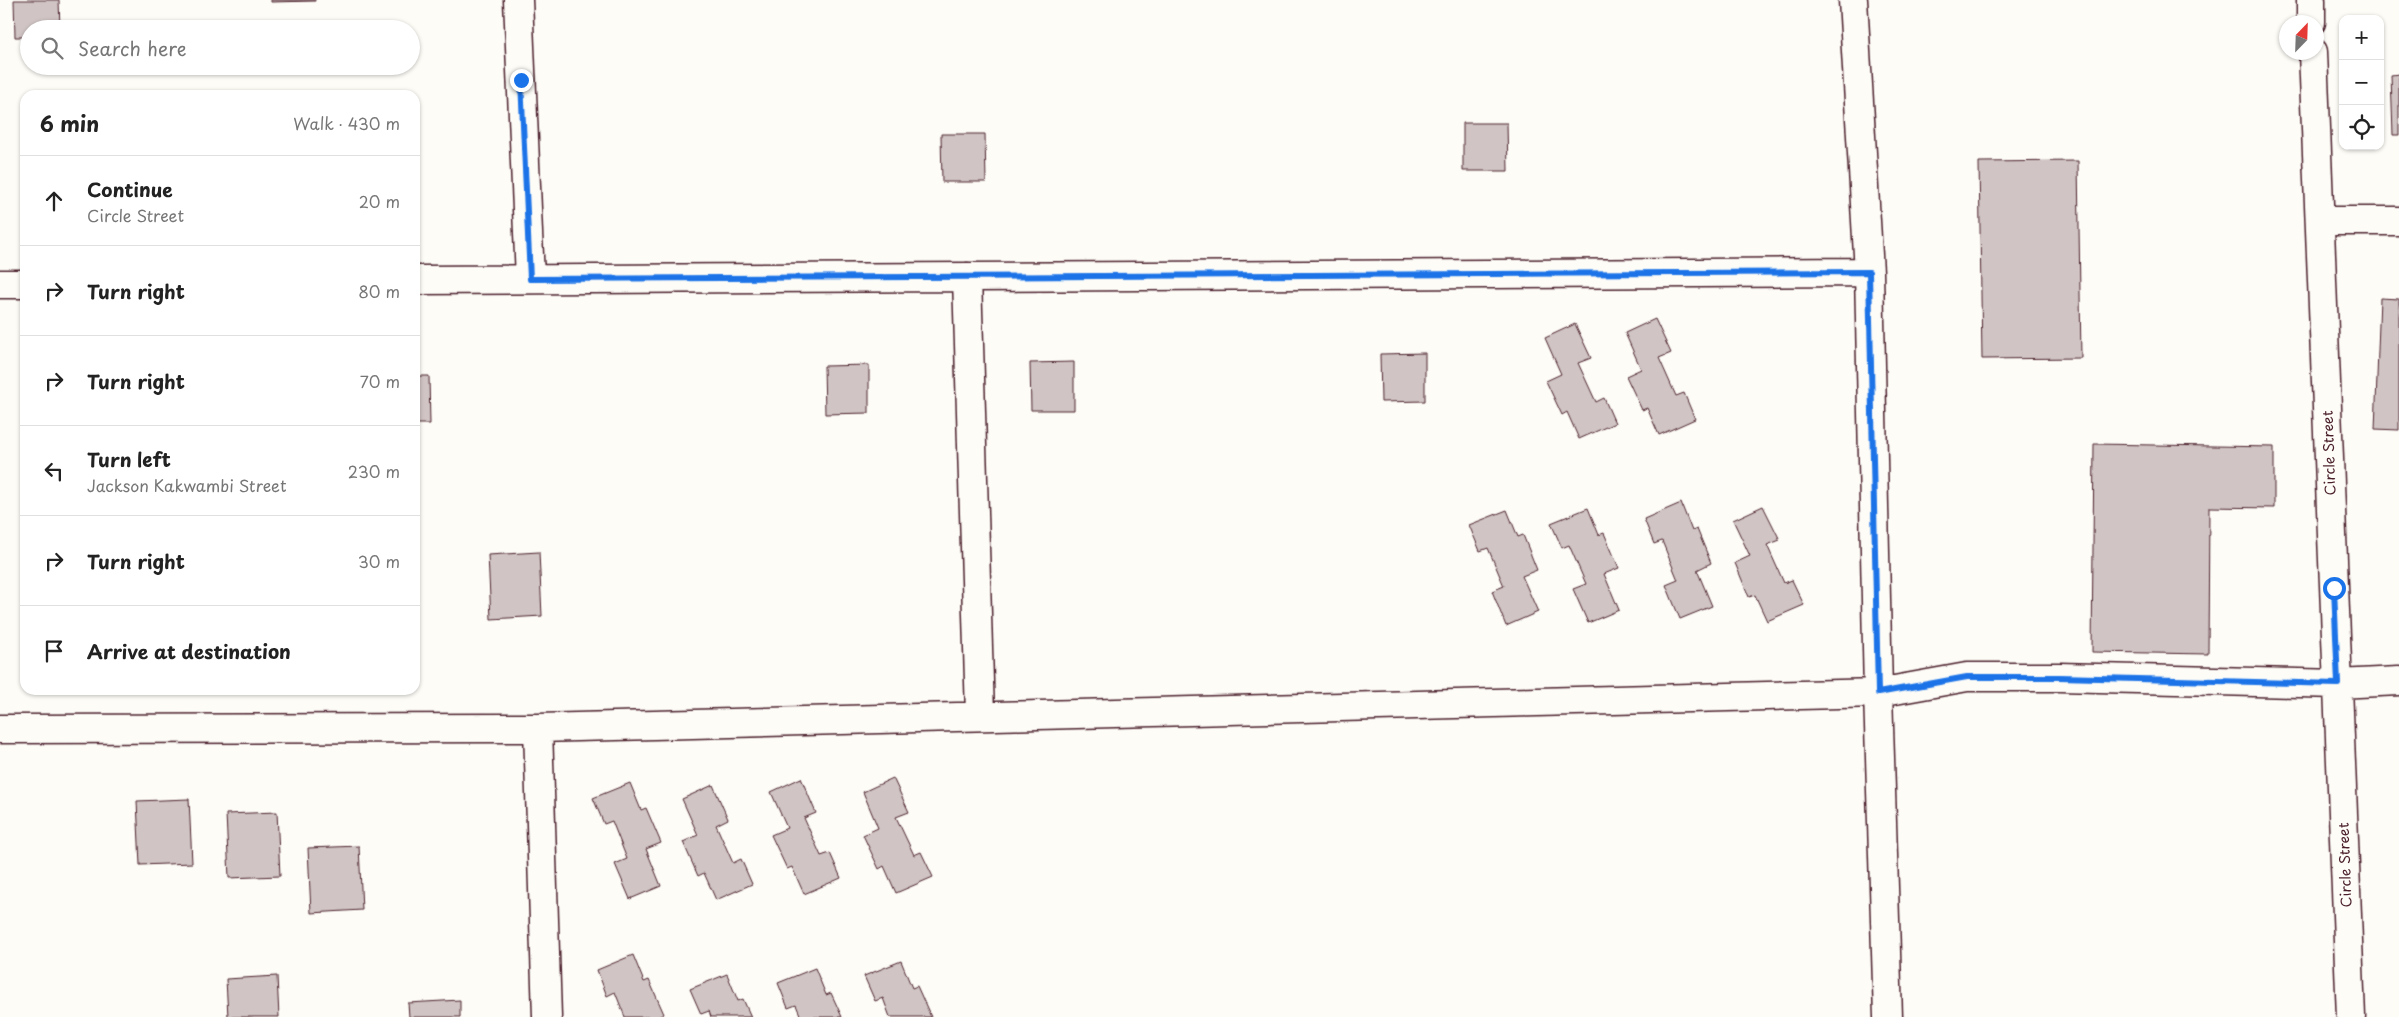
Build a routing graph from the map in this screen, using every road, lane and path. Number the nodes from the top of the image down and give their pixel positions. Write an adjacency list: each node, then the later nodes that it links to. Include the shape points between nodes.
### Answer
1 (518, 0): 10 (street)
2 (1853, 0): 8 (street)
3 (2310, 0): 4 (street)
4 (2311, 15)
5 (2313, 60): 6 (street, Circle Street)
6 (2320, 221): 7 (street); 15 (street, Circle Street)
7 (2399, 221)
8 (1869, 272): 9 (street); 16 (street)
9 (967, 277): 10 (street); 17 (street)
10 (530, 279): 11 (street)
11 (420, 280)
12 (0, 284): 13 (street)
13 (20, 284)
14 (2399, 681): 15 (street)
15 (2338, 684): 16 (street, via 1967,677); 22 (street, Circle Street)
16 (1878, 693): 17 (street); 21 (street)
17 (980, 715): 18 (street)
18 (538, 728): 19 (street); 20 (street)
19 (0, 729)
20 (548, 1017)
21 (1888, 1017)
22 (2351, 1017)

